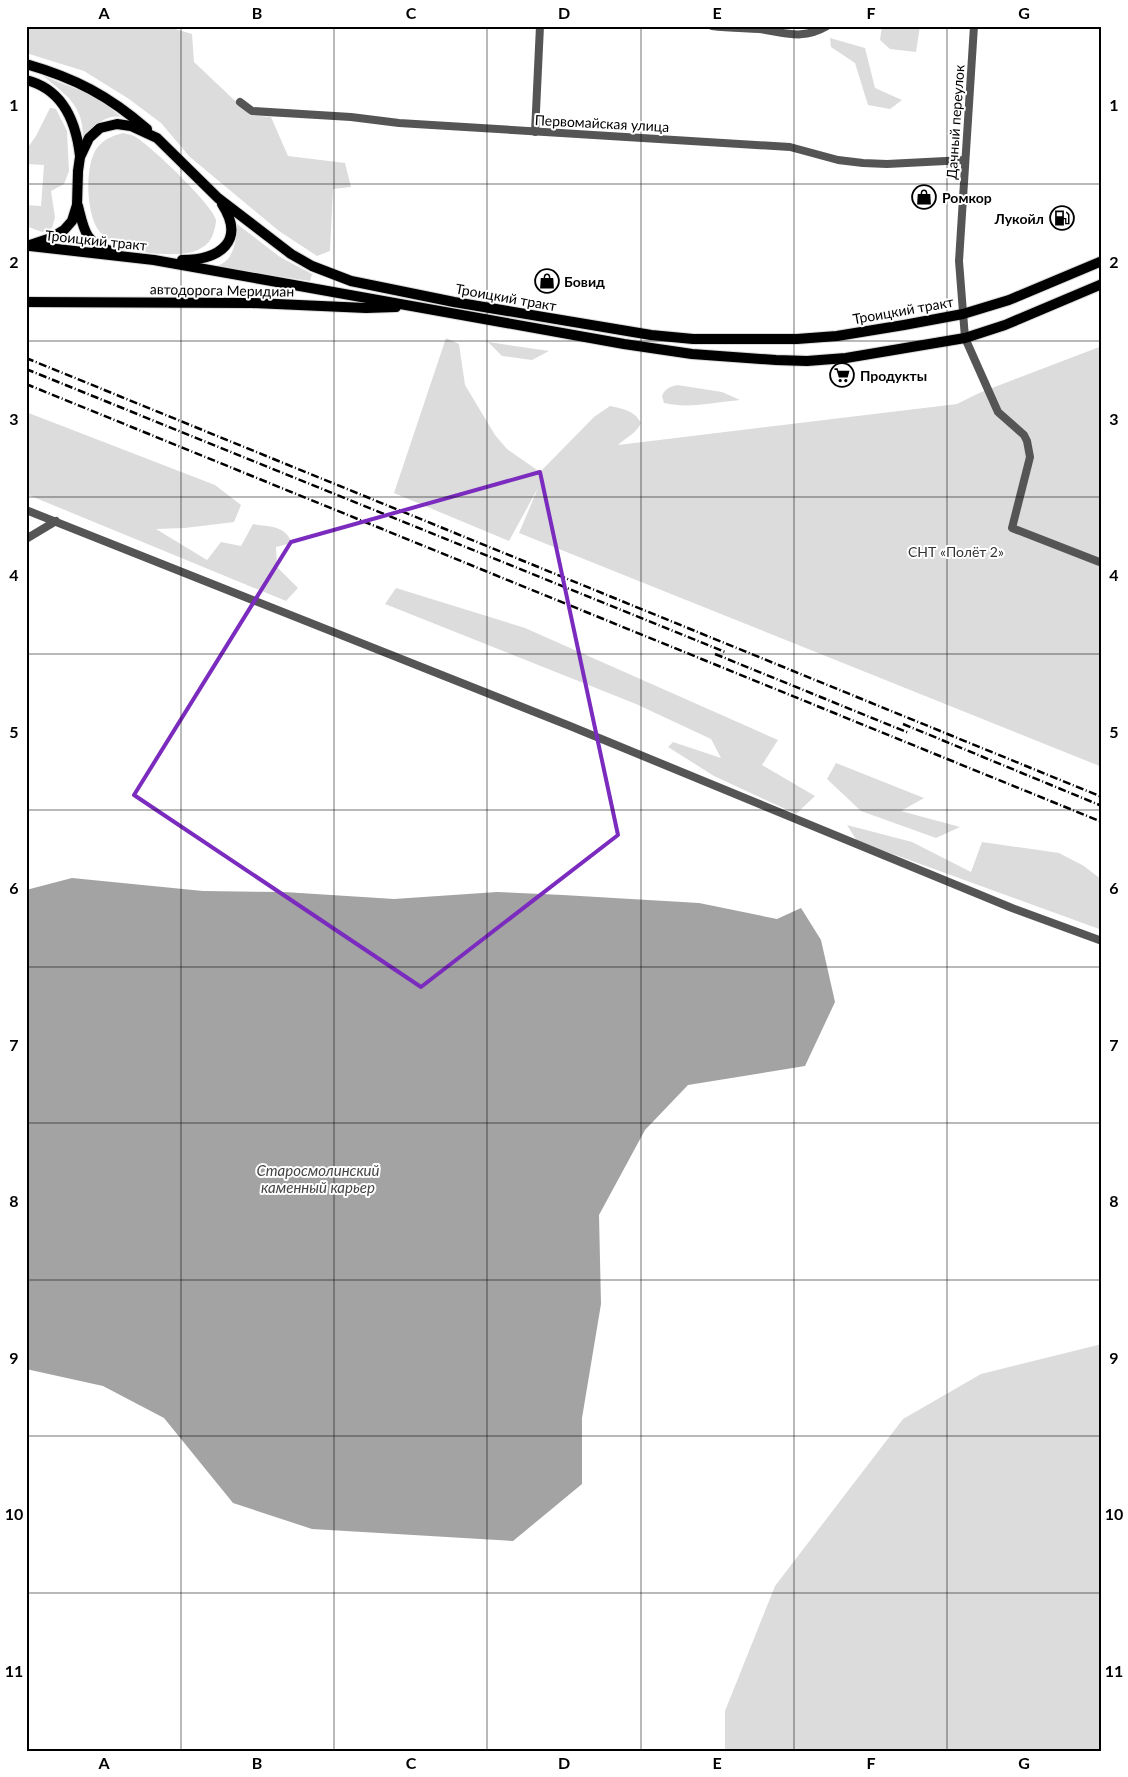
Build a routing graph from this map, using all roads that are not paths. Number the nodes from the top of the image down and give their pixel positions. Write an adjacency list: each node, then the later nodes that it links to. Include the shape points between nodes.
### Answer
1 (540, 26): 8 (street)
2 (712, 26): 3 (street, via 798,35)
3 (827, 26)
4 (974, 26): 11 (street, Дачный переулок)
5 (26, 64): 9 (main road, via 88,87 124,109)
6 (26, 80): 10 (main road, via 52,93 67,109 78,138)
7 (240, 102): 8 (street, Первомайская улица, via 252,110)
8 (535, 132): 11 (street, Первомайская улица, via 790,146 838,160 872,164)
9 (157, 138): 10 (main road, Троицкий тракт, via 131,126 108,125 90,138); 12 (main road, Троицкий тракт)
10 (80, 157): 13 (main road, Троицкий тракт)
11 (965, 160): 21 (street, Дачный переулок, via 958,260)
12 (218, 198): 16 (main road, via 232,224 226,246 218,253 195,260); 21 (main road, Троицкий тракт, via 291,254 351,281 488,309 651,335 700,339 837,336)
13 (77, 205): 14 (main road, Троицкий тракт, via 72,221 64,230); 15 (main road, via 87,237 94,244)
14 (27, 246): 15 (main road, Троицкий тракт)
15 (128, 256): 16 (main road, Троицкий тракт)
16 (154, 260): 20 (main road, Троицкий тракт)
17 (1102, 261): 21 (main road, Троицкий тракт, via 1009,300)
18 (1102, 284): 22 (main road, Троицкий тракт, via 1005,325)
19 (26, 302): 20 (main road, автодорога Меридиан, via 252,303 366,308)
20 (417, 306): 22 (main road, Троицкий тракт, via 624,344 692,354 776,360 846,358)
21 (963, 314): 22 (street, Дачный переулок)
22 (965, 338): 26 (street, Дачный переулок, via 998,412 1024,435 1030,449 1012,528)
23 (26, 510): 24 (street)
24 (56, 521): 25 (street); 27 (street, via 588,733 1012,908)
25 (26, 539)
26 (1102, 563)
27 (1102, 941)

